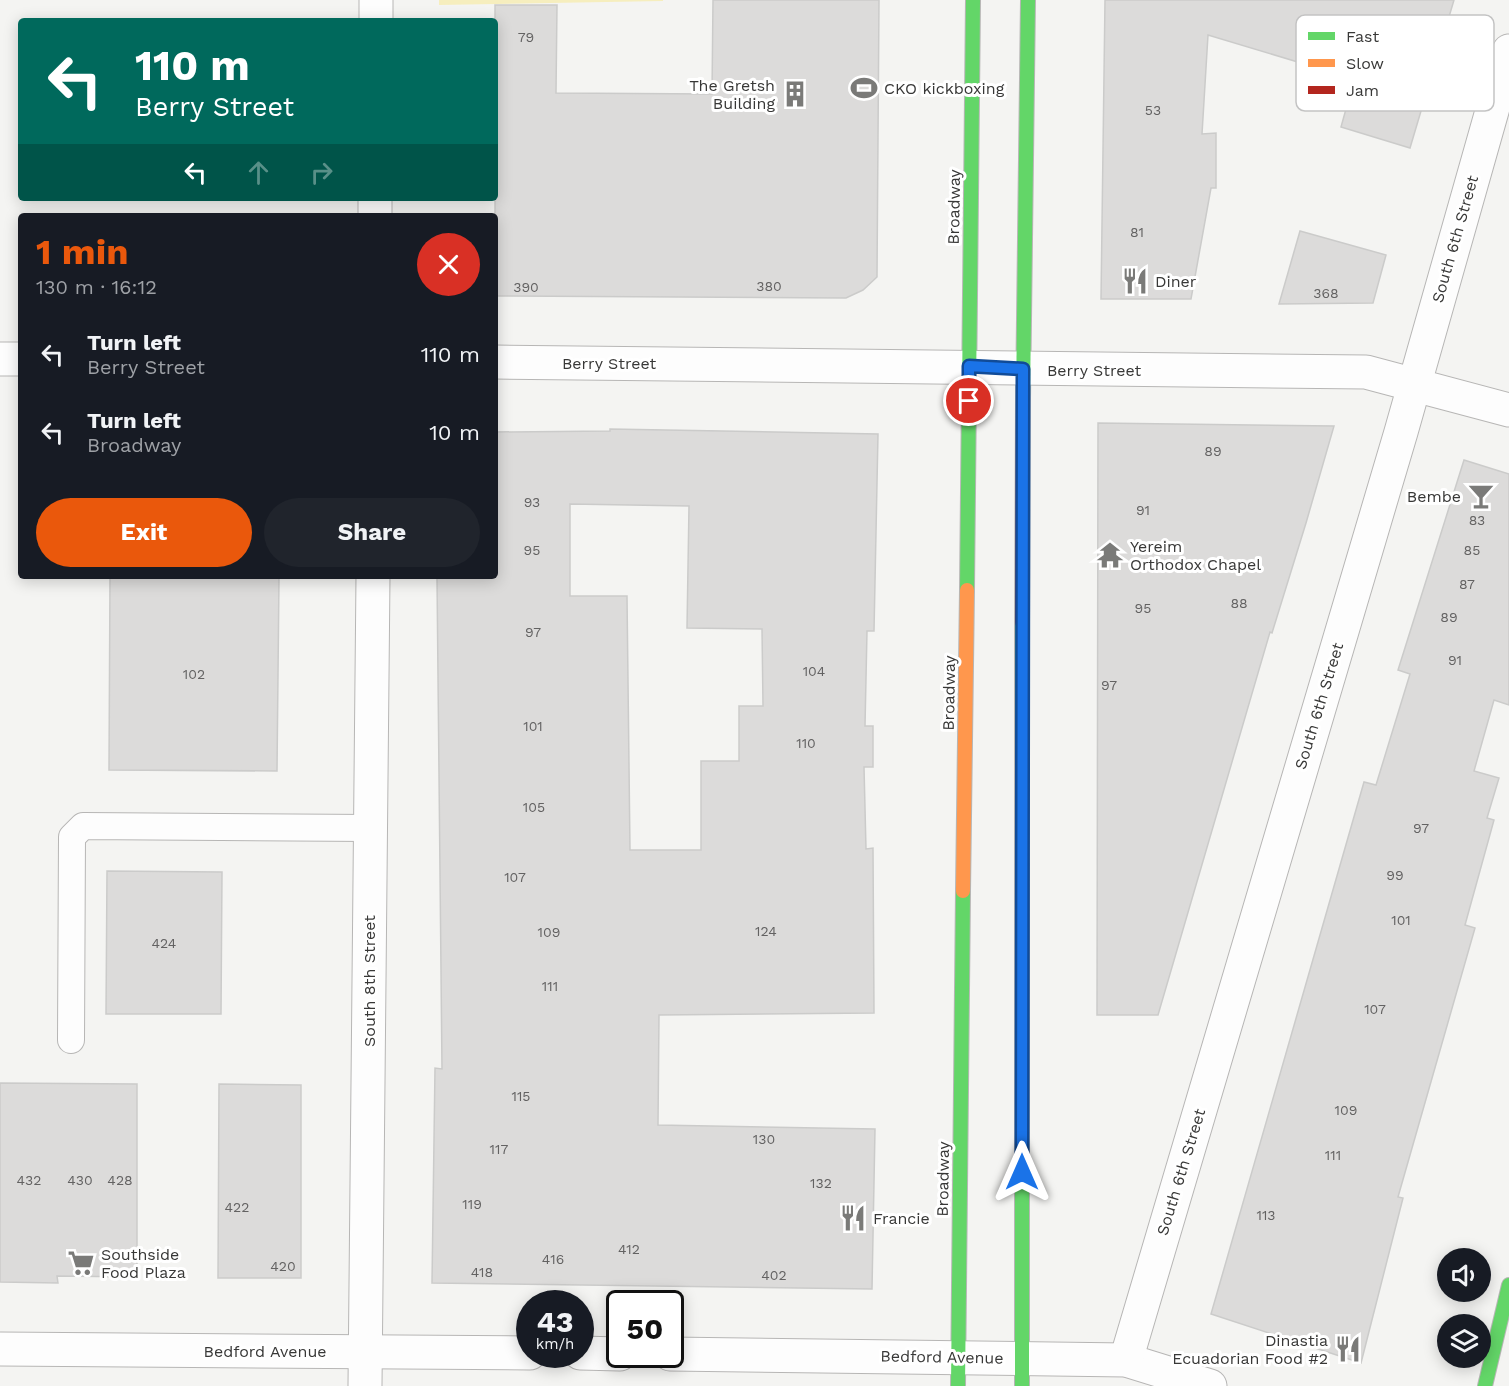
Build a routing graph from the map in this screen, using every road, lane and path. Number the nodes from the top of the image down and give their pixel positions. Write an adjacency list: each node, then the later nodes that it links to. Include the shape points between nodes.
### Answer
1 (376, 0): 4 (street)
2 (973, 0): 11 (main road, Broadway)
3 (1028, 0): 12 (main road)
4 (376, 18)
5 (1509, 51): 6 (street, South 6th Street)
6 (1494, 104)
7 (1492, 111): 13 (street, South 6th Street)
8 (0, 358): 9 (street)
9 (18, 359)
10 (498, 362): 11 (street, Berry Street)
11 (969, 366): 12 (street, Berry Street); 24 (main road, Broadway)
12 (1023, 369): 13 (street, Berry Street, via 1366,372); 25 (main road)
13 (1415, 383): 14 (street, Berry Street); 23 (street, South 6th Street)
14 (1509, 410)
15 (372, 579): 16 (street, South 8th Street)
16 (370, 828): 17 (lane, via 83,826 72,837); 20 (street, South 8th Street)
17 (71, 1040)
18 (1509, 1285): 28 (main road)
19 (0, 1349): 20 (street, Bedford Avenue)
20 (366, 1351): 21 (street, Bedford Avenue); 26 (street, South 8th Street)
21 (516, 1353)
22 (684, 1355): 24 (street, Bedford Avenue)
23 (1126, 1360): 25 (street, Bedford Avenue); 27 (street, Bedford Avenue)
24 (958, 1372): 25 (street, Bedford Avenue)
25 (1022, 1372)
26 (365, 1386)
27 (1210, 1386)
28 (1485, 1386)

